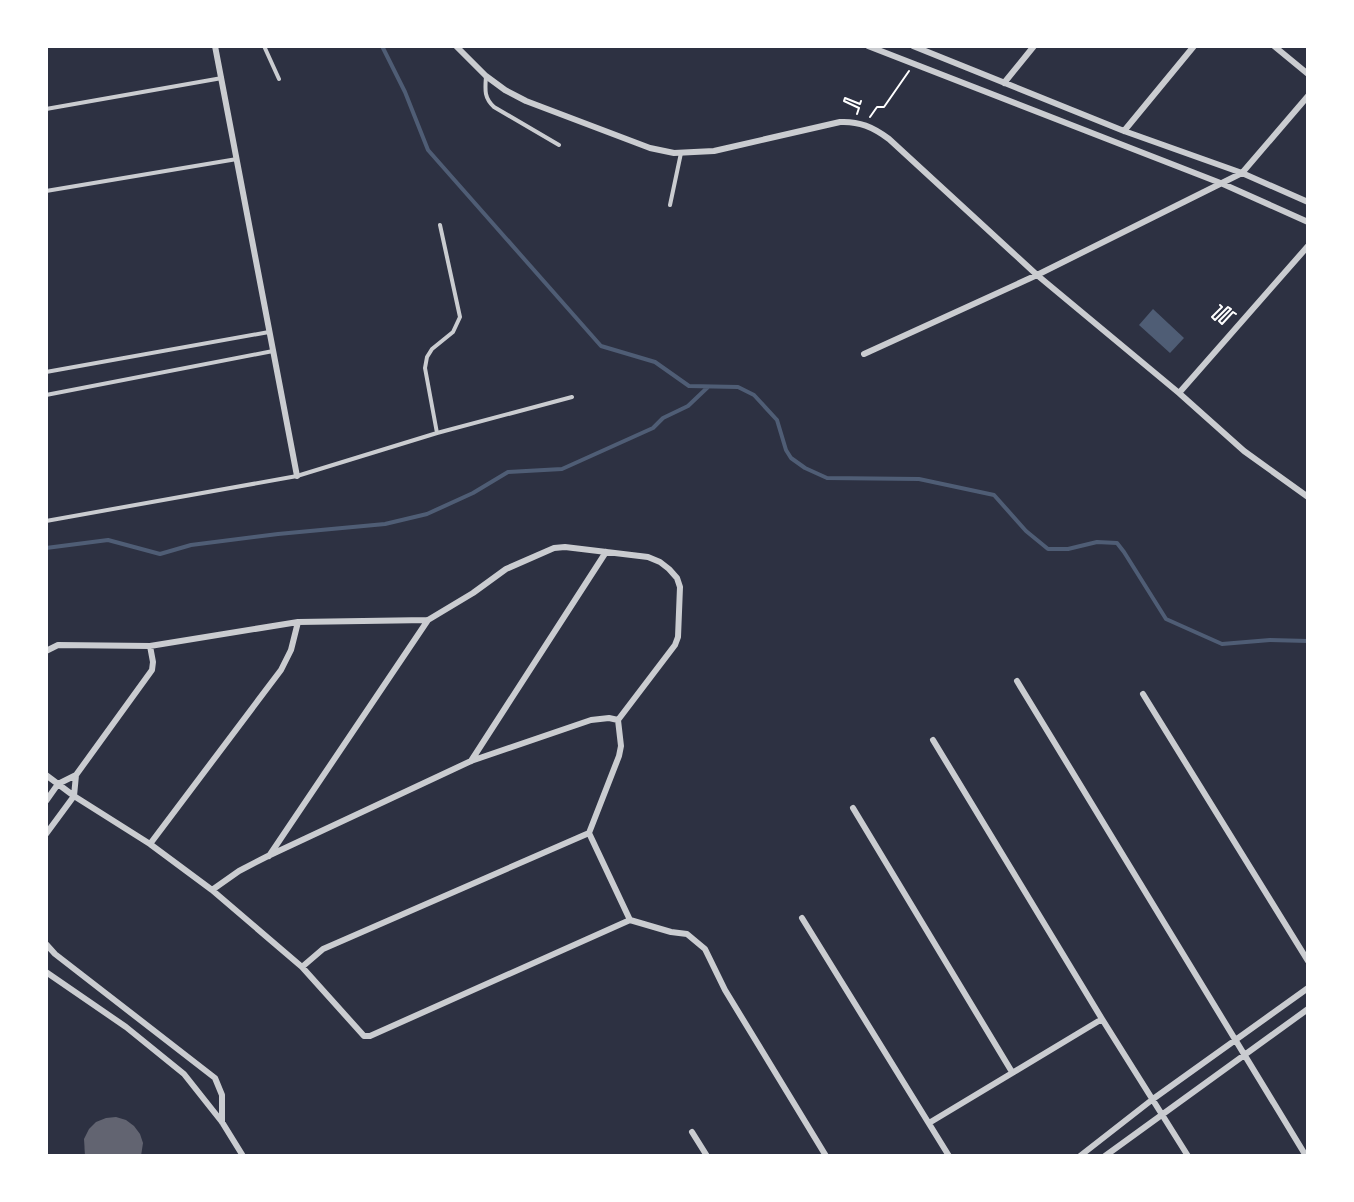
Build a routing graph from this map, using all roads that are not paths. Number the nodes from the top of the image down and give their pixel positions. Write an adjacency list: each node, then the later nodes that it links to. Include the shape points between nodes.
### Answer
1 (215, 46): 11 (street)
2 (264, 46): 12 (lane)
3 (456, 46): 10 (street)
4 (868, 46): 21 (street)
5 (913, 46): 13 (street)
6 (1034, 46): 13 (street)
7 (1194, 46): 16 (street)
8 (1274, 46): 9 (street)
9 (1308, 74)
10 (486, 76): 17 (lane, via 484,92 494,107); 18 (street, via 526,101 650,148)
11 (222, 78): 15 (lane); 19 (street)
12 (279, 79)
13 (1004, 83): 16 (street)
14 (1308, 96): 20 (street)
15 (46, 109)
16 (1124, 131): 20 (street)
17 (559, 145)
18 (681, 152): 24 (lane); 28 (street, via 714,152 840,122 865,125 889,139)
19 (237, 159): 22 (lane); 29 (street)
20 (1242, 173): 21 (street); 23 (street)
21 (1223, 184): 25 (street); 28 (street)
22 (46, 191)
23 (1308, 202)
24 (670, 205)
25 (1308, 222)
26 (440, 225): 36 (lane, via 460,317 453,332 427,357 425,368)
27 (1308, 246): 33 (street)
28 (1037, 275): 31 (street); 33 (street)
29 (270, 332): 30 (street); 32 (lane)
30 (274, 351): 34 (lane); 37 (street)
31 (864, 354)
32 (46, 372)
33 (1179, 393): 38 (street, via 1244,451)
34 (46, 395)
35 (572, 397): 36 (lane)
36 (437, 434): 37 (lane)
37 (297, 476): 39 (lane)
38 (1308, 497)
39 (46, 521)
40 (606, 552): 41 (street, via 555,548 506,569); 47 (street, via 654,559 674,573 680,586 678,640); 49 (street)
41 (428, 620): 42 (street); 59 (street)
42 (298, 622): 43 (street); 58 (street, via 281,670)
43 (150, 646): 44 (street, via 58,645); 51 (street, via 152,669)
44 (46, 651)
45 (1017, 681): 70 (street)
46 (1143, 694): 64 (street)
47 (618, 720): 49 (street, via 591,720); 56 (street, via 619,756)
48 (933, 740): 69 (street)
49 (471, 760): 59 (street)
50 (46, 775): 52 (street)
51 (76, 775): 52 (street); 53 (street)
52 (58, 784): 53 (street); 54 (street)
53 (74, 796): 57 (street); 58 (street)
54 (46, 801)
55 (853, 808): 72 (street)
56 (589, 833): 62 (street); 65 (street, via 323,949)
57 (46, 834)
58 (150, 844): 60 (street)
59 (268, 856): 60 (street)
60 (212, 890): 65 (street)
61 (802, 918): 76 (street)
62 (630, 920): 65 (street, via 366,1037); 80 (street, via 687,934 708,952 725,990)
63 (46, 944): 75 (street, via 215,1078 222,1095)
64 (1308, 961)
65 (302, 967)
66 (46, 972): 75 (street, via 126,1027 184,1074)
67 (1308, 988): 70 (street)
68 (1308, 1009): 71 (street)
69 (1102, 1019): 72 (street); 73 (street)
70 (1235, 1040): 71 (street); 73 (street)
71 (1245, 1053): 74 (street); 85 (street)
72 (1012, 1072): 76 (street)
73 (1152, 1099): 74 (street); 82 (street)
74 (1162, 1114): 83 (street); 84 (street)
75 (222, 1122): 78 (street)
76 (929, 1124): 81 (street)
77 (692, 1132): 79 (street)
78 (243, 1155)
79 (707, 1155)
80 (826, 1155)
81 (949, 1155)
82 (1080, 1155)
83 (1105, 1155)
84 (1188, 1155)
85 (1306, 1155)

